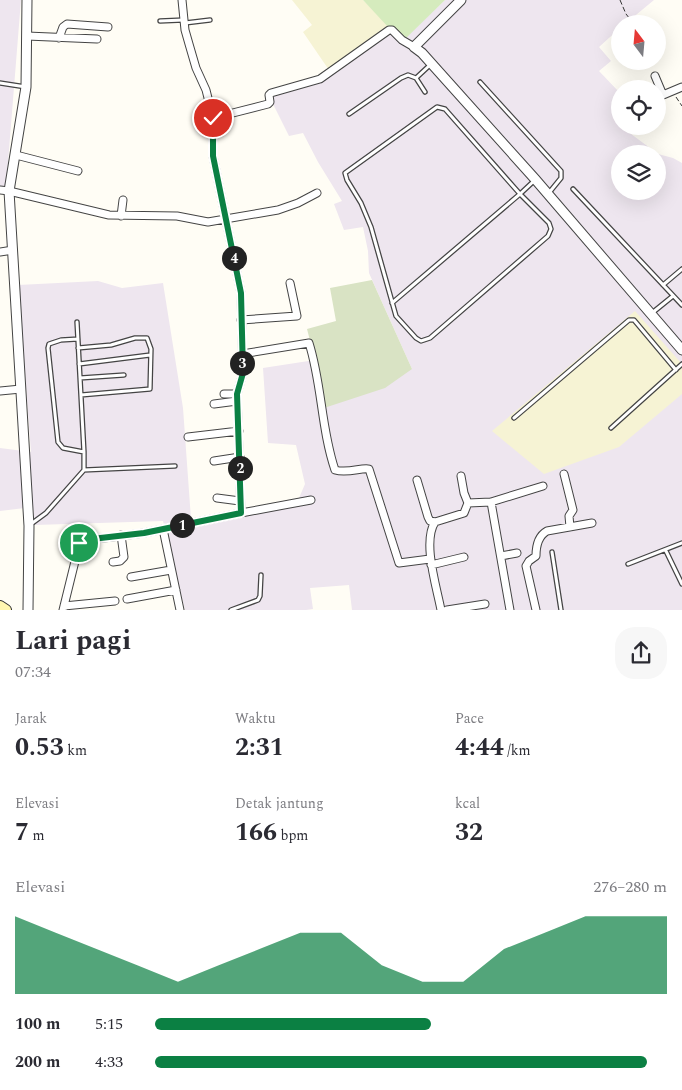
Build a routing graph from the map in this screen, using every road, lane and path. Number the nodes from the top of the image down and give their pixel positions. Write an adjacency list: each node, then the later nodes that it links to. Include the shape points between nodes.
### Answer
1 (27, 0): 10 (street)
2 (182, 0): 8 (street)
3 (461, 0): 13 (street)
4 (620, 0): 5 (path)
5 (627, 15)
6 (210, 20): 8 (lane)
7 (160, 21): 8 (lane)
8 (184, 22): 25 (street)
9 (108, 27): 11 (street, via 68,24 63,26)
10 (27, 36): 11 (street); 19 (street)
11 (59, 38): 12 (street)
12 (97, 39)
13 (414, 47): 14 (street); 25 (street, via 389,30 320,79 268,94 268,104)
14 (432, 64): 16 (lane); 28 (street)
15 (655, 76): 22 (street, via 662,95)
16 (416, 78): 21 (lane); 24 (lane, via 405,76)
17 (480, 82): 33 (lane, via 561,172 561,178)
18 (0, 83): 19 (lane)
19 (26, 87): 26 (street)
20 (682, 87): 22 (street)
21 (425, 92)
22 (672, 92): 23 (path)
23 (682, 106)
24 (348, 114)
25 (213, 118): 36 (street, via 213,156)
26 (16, 155): 27 (street); 30 (street)
27 (78, 171)
28 (535, 179): 32 (lane); 33 (street)
29 (573, 189): 41 (lane)
30 (5, 191): 35 (street); 37 (street)
31 (317, 193): 36 (street, via 278,210)
32 (520, 194): 43 (lane); 43 (lane, via 549,223 550,232 430,338 422,341 416,338 396,316); 43 (lane, via 439,106 346,172 371,227)
33 (548, 194): 45 (street)
34 (123, 200): 35 (street)
35 (122, 216): 36 (street, via 177,216 208,222)
36 (226, 219): 46 (street, via 241,293)
37 (14, 250): 38 (street); 58 (street)
38 (0, 252)
39 (682, 269): 41 (lane)
40 (290, 282): 46 (street, via 296,316)
41 (663, 285): 42 (lane)
42 (673, 296): 44 (lane); 45 (lane)
43 (392, 302)
44 (682, 306)
45 (651, 314): 50 (street)
46 (241, 320): 51 (street)
47 (77, 322): 48 (lane)
48 (78, 340): 49 (lane); 68 (lane, via 54,342 48,348 58,442 63,448)
49 (78, 348): 52 (lane, via 144,337 150,344); 53 (lane)
50 (682, 350)
51 (242, 354): 62 (street, via 243,373); 96 (street, via 309,342 335,470 369,469 398,563)
52 (150, 355): 53 (lane); 61 (lane, via 150,389)
53 (79, 364): 57 (lane)
54 (682, 364): 55 (lane)
55 (676, 370): 64 (lane, via 634,320 629,320); 65 (lane)
56 (124, 375): 57 (lane)
57 (80, 378): 61 (lane)
58 (21, 389): 59 (street); 85 (street)
59 (0, 391)
60 (224, 394): 62 (street)
61 (81, 395): 68 (lane)
62 (237, 398): 63 (street); 66 (street)
63 (214, 404)
64 (514, 418)
65 (611, 428)
66 (239, 431): 67 (street); 69 (street)
67 (188, 437)
68 (84, 452): 72 (lane)
69 (240, 457): 70 (street); 79 (street)
70 (214, 461)
71 (175, 466): 72 (lane)
72 (84, 470): 85 (lane, via 46,513)
73 (564, 474): 86 (street, via 573,510 569,515)
74 (461, 476): 81 (street)
75 (417, 480): 83 (street, via 428,517)
76 (543, 486): 80 (street)
77 (217, 498): 79 (street)
78 (311, 500): 82 (street)
79 (240, 501): 82 (street)
80 (491, 502): 81 (street); 93 (street)
81 (468, 503): 83 (street, via 464,513)
82 (241, 513): 87 (street)
83 (435, 522): 96 (street)
84 (592, 523): 86 (street)
85 (29, 526): 109 (street)
86 (570, 527): 115 (street, via 545,532 537,544 536,556 527,563)
87 (163, 529): 88 (street); 98 (street)
88 (121, 535): 95 (street, via 124,557); 107 (street, via 80,541)
89 (682, 543): 90 (lane)
90 (666, 551): 97 (lane); 101 (lane)
91 (552, 552): 116 (lane)
92 (516, 553): 93 (street)
93 (500, 556): 114 (street)
94 (464, 558): 96 (street)
95 (113, 562)
96 (431, 562): 112 (street)
97 (628, 564)
98 (171, 570): 100 (street); 102 (street)
99 (261, 574): 111 (lane, via 258,600)
100 (131, 578)
101 (682, 584)
102 (176, 590): 103 (street); 110 (street)
103 (127, 599)
104 (115, 601): 107 (street)
105 (485, 604): 113 (street)
106 (0, 606): 108 (main road)
107 (64, 608)
108 (6, 610)
109 (28, 610)
110 (180, 610)
111 (231, 610)
112 (441, 610)
113 (447, 610)
114 (510, 610)
115 (536, 610)
116 (561, 610)

